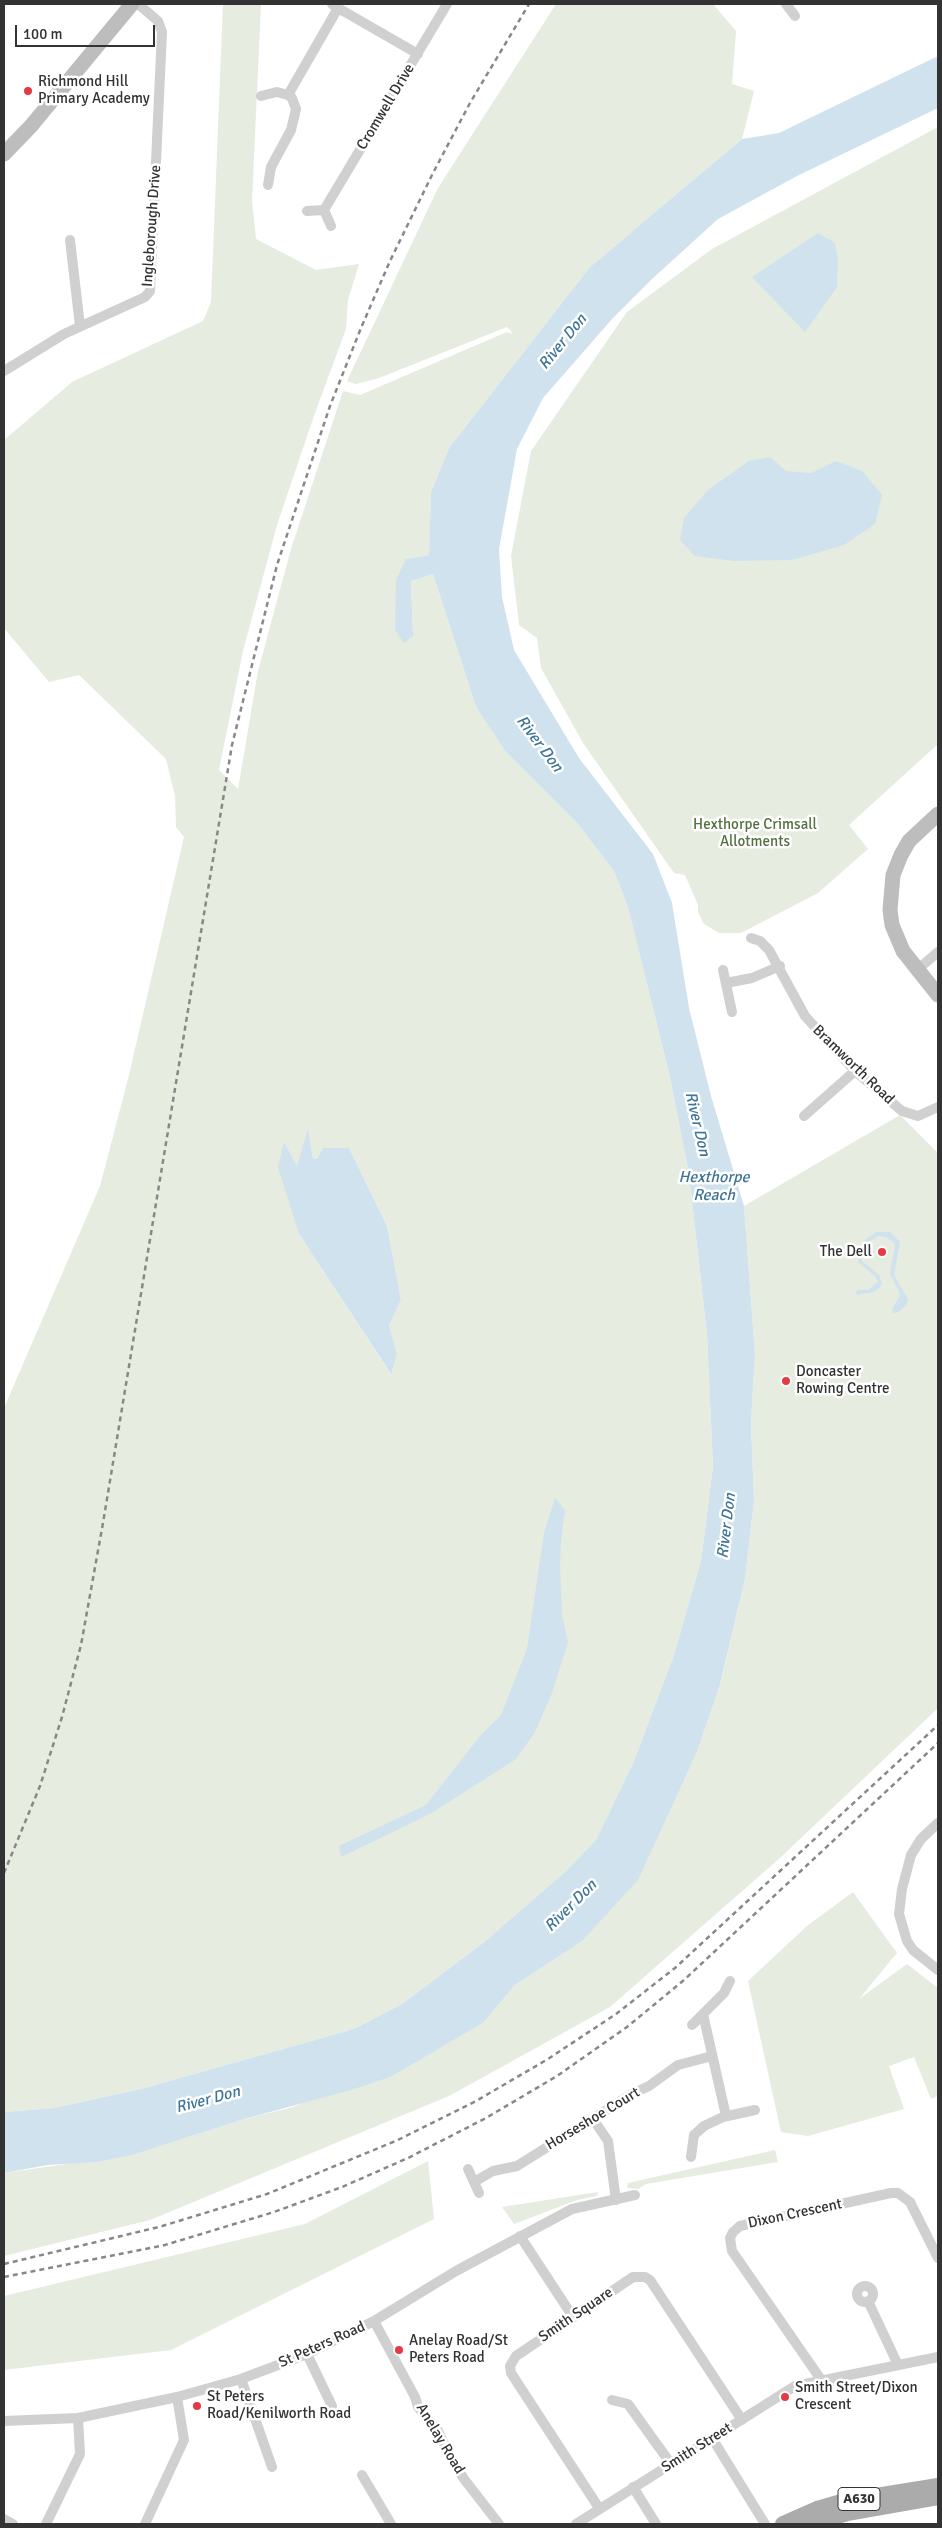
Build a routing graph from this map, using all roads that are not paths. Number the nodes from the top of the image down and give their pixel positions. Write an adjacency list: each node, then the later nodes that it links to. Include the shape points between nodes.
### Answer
1 (132, 4): 10 (street)
2 (138, 4): 16 (street, Ingleborough Drive, via 158,21 162,32 152,283 145,297)
3 (447, 4): 7 (street, Cromwell Drive)
4 (786, 4): 6 (street)
5 (335, 6): 7 (street); 8 (street)
6 (795, 16)
7 (418, 54): 13 (street, Cromwell Drive)
8 (288, 95): 9 (street, via 277,92); 11 (street, via 294,103 295,120 271,167)
9 (261, 96)
10 (4, 154)
11 (268, 185)
12 (307, 210): 13 (street)
13 (324, 210): 14 (street)
14 (331, 226)
15 (70, 240): 16 (street)
16 (80, 326): 17 (street, Ingleborough Drive)
17 (4, 371)
18 (938, 814): 23 (street, via 909,841 893,875 890,891 892,925 903,951)
19 (751, 938): 21 (street, Bramworth Road, via 764,944)
20 (938, 952): 23 (street)
21 (780, 966): 24 (street, via 752,978); 27 (street, Bramworth Road, via 805,1016)
22 (723, 970): 24 (street)
23 (917, 970): 25 (street)
24 (726, 984): 26 (street)
25 (938, 995)
26 (732, 1012)
27 (855, 1071): 28 (street, Bramworth Road, via 902,1111 918,1116); 29 (street)
28 (938, 1107)
29 (804, 1116)
30 (938, 1823): 31 (street, via 920,1839 911,1855 899,1914 913,1950)
31 (938, 1970)
32 (730, 1981): 33 (street, via 724,1993)
33 (703, 2014): 34 (street); 35 (street)
34 (692, 2025)
35 (712, 2056): 37 (street); 38 (street, Horseshoe Court, via 678,2065)
36 (755, 2110): 37 (street)
37 (726, 2116): 39 (street, via 704,2126 694,2135)
38 (593, 2119): 41 (street, Horseshoe Court, via 517,2166 493,2171); 44 (street, via 608,2141)
39 (691, 2157)
40 (468, 2169): 41 (street)
41 (474, 2182): 42 (street)
42 (479, 2193)
43 (635, 2196): 44 (street, St Peters Road)
44 (616, 2200): 45 (street, St Peters Road, via 572,2209)
45 (520, 2236): 48 (street); 49 (street, St Peters Road)
46 (938, 2258): 54 (street, Dixon Crescent, via 910,2202 898,2193 740,2226 733,2232 730,2238 732,2251)
47 (868, 2301): 52 (street)
48 (573, 2317): 59 (street, Smith Square, via 633,2277 650,2280); 68 (street, Smith Square, via 516,2356 512,2360 511,2372)
49 (374, 2321): 50 (street, St Peters Road); 76 (street, Anelay Road, via 418,2407 437,2429 460,2472)
50 (307, 2354): 53 (street, St Peters Road); 57 (street)
51 (938, 2357): 52 (street, Smith Street)
52 (898, 2365): 54 (street, Smith Street)
53 (241, 2379): 55 (street, St Peters Road); 63 (street)
54 (822, 2381): 59 (street, Smith Street, via 795,2386)
55 (177, 2397): 58 (street, St Peters Road); 74 (street, via 184,2440)
56 (612, 2400): 62 (street, via 628,2404)
57 (332, 2406)
58 (78, 2418): 60 (street, St Peters Road); 73 (street, via 80,2454)
59 (742, 2420): 61 (street, Smith Street)
60 (4, 2421)
61 (712, 2438): 62 (street, Smith Street); 78 (street)
62 (671, 2464): 66 (street, Smith Street)
63 (272, 2467)
64 (362, 2475): 75 (street)
65 (938, 2486): 79 (main road, A630, via 845,2502 817,2509)
66 (634, 2487): 68 (street, Smith Street); 77 (street)
67 (938, 2498): 70 (main road, A630)
68 (599, 2508): 71 (street, Smith Street)
69 (4, 2519): 72 (street)
70 (848, 2519): 80 (main road, A630)
71 (579, 2523)
72 (13, 2524)
73 (46, 2524)
74 (146, 2524)
75 (390, 2524)
76 (499, 2524)
77 (656, 2524)
78 (765, 2524)
79 (783, 2524)
80 (812, 2524)

